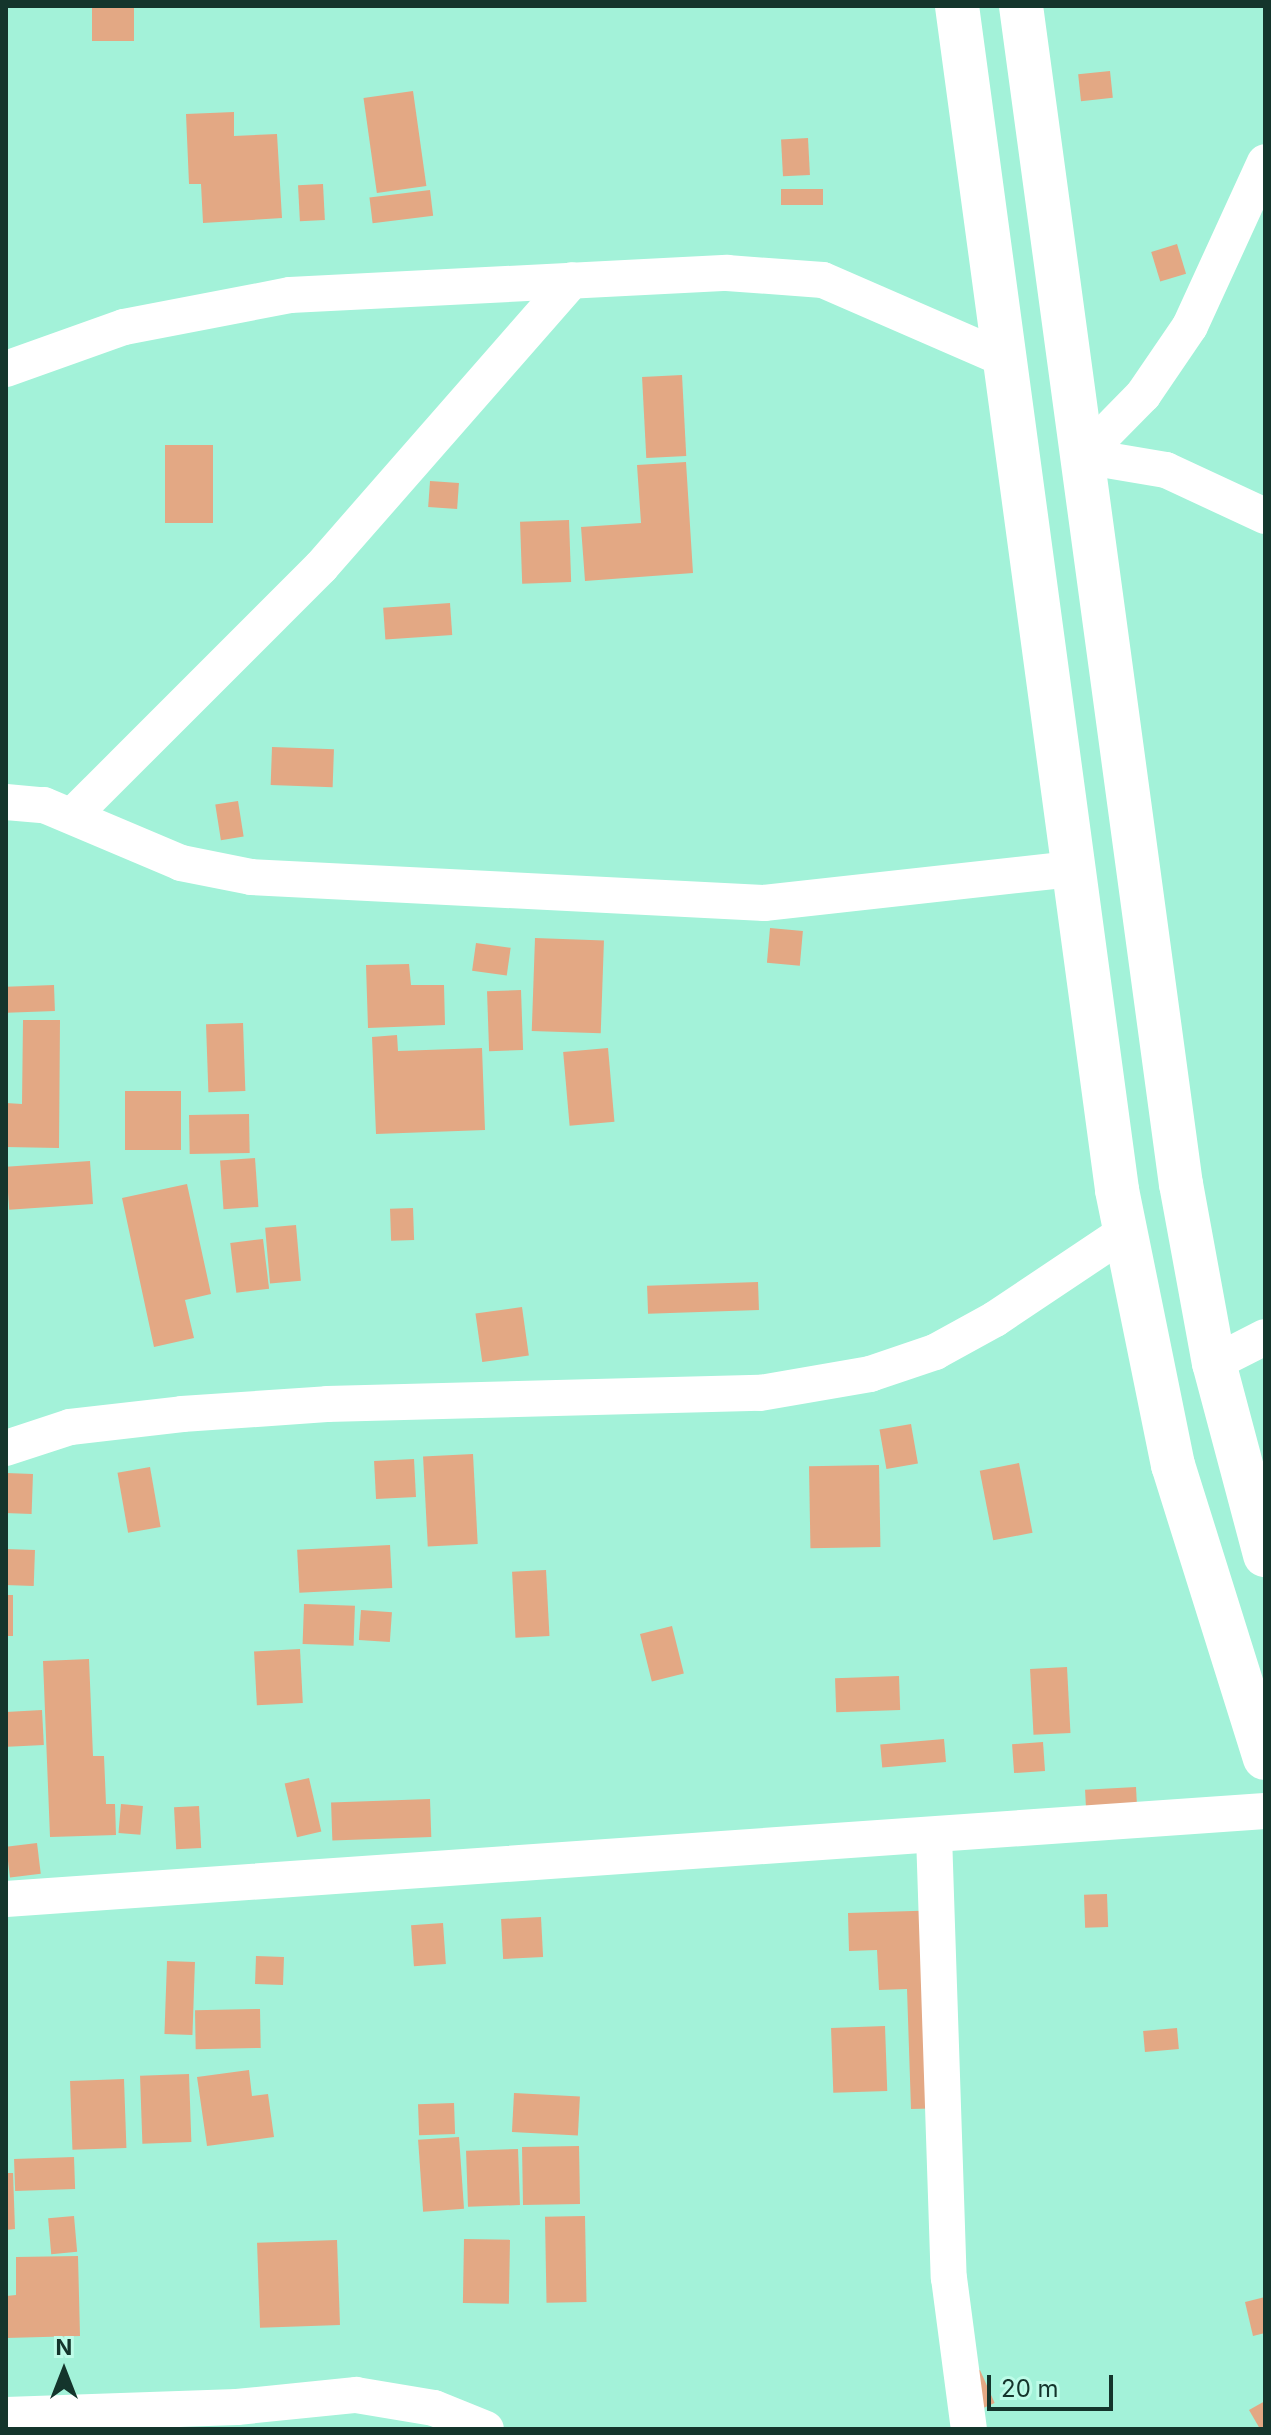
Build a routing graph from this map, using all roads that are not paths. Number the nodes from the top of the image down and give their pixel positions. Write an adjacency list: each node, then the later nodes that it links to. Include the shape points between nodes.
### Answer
1 (957, 6): 5 (main road)
2 (1021, 6): 7 (main road)
3 (1265, 162): 7 (street, via 1190,326 1143,395)
4 (572, 280): 5 (street, via 727,273 811,278 863,295); 6 (street, via 262,299 124,327); 10 (street, via 321,567)
5 (1005, 359): 11 (main road)
6 (6, 369)
7 (1083, 456): 8 (street, via 1166,470); 14 (main road, via 1181,1184)
8 (1265, 516)
9 (6, 802): 10 (street, via 44,805)
10 (73, 815): 11 (street, via 181,863 251,877 764,903)
11 (1074, 869): 12 (main road)
12 (1125, 1232): 15 (street, via 983,1326 935,1352 870,1374 760,1393 327,1404 182,1414 70,1427); 17 (main road, via 1173,1465)
13 (1265, 1337): 14 (street)
14 (1214, 1363): 16 (main road)
15 (6, 1448)
16 (1265, 1555)
17 (1265, 1758)
18 (1265, 1811): 19 (street)
19 (934, 1835): 20 (street); 23 (street, via 949,2278)
20 (6, 1899)
21 (6, 2415): 22 (street, via 237,2407 356,2395 434,2408)
22 (486, 2429)
23 (969, 2429)

